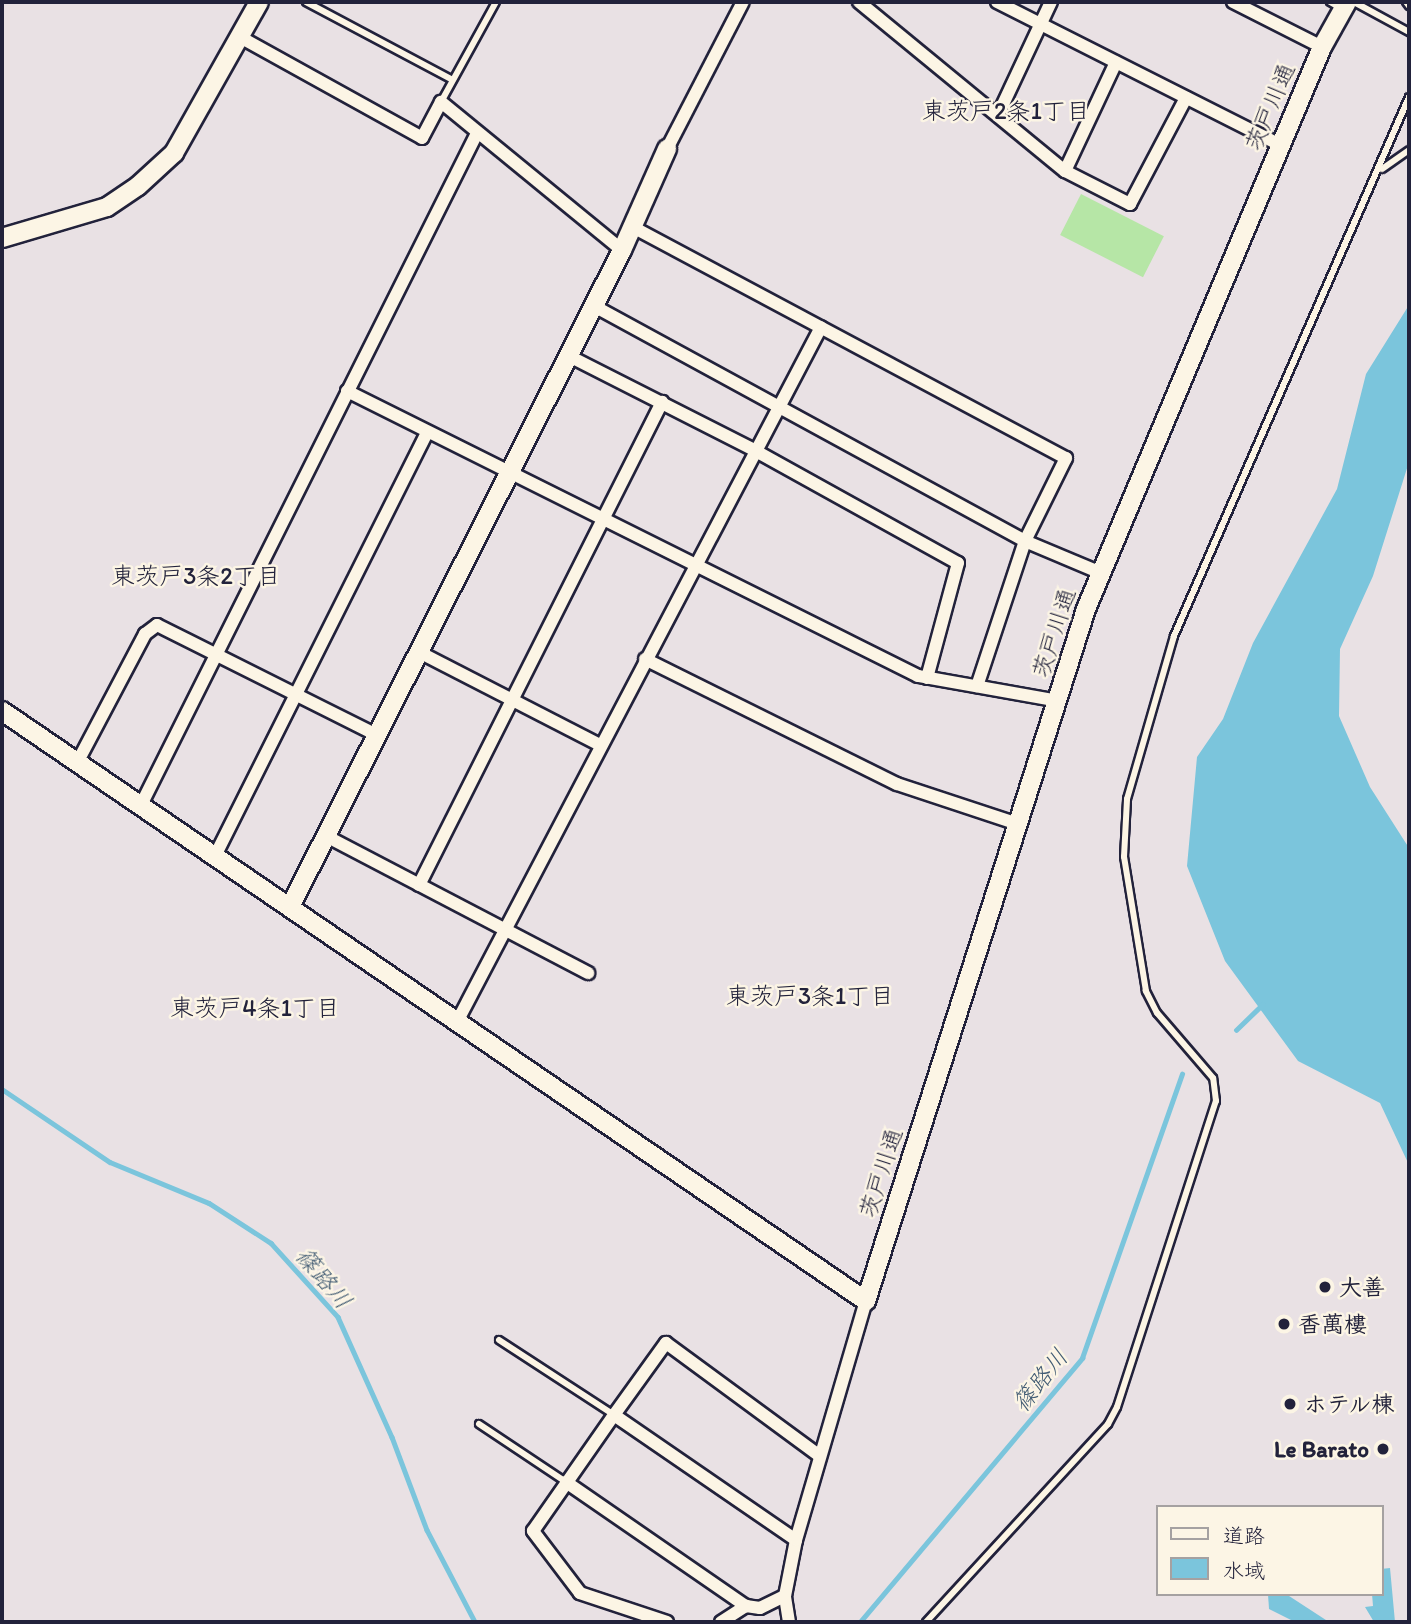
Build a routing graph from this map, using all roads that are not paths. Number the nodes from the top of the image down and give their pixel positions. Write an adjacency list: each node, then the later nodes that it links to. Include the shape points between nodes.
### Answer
1 (259, 2): 14 (street)
2 (306, 2): 17 (lane)
3 (496, 2): 17 (lane)
4 (743, 2): 24 (street)
5 (859, 2): 21 (street)
6 (997, 2): 12 (street)
7 (1051, 2): 12 (street)
8 (1233, 2): 15 (street)
9 (1406, 2): 11 (lane)
10 (1343, 4): 13 (lane); 15 (street, 茨戸川通)
11 (1409, 6)
12 (1040, 24): 16 (street); 21 (street)
13 (1409, 32)
14 (240, 37): 20 (street, via 422,138); 29 (street, via 174,153 138,186 96,211)
15 (1322, 47): 23 (street, 茨戸川通)
16 (1116, 62): 19 (street); 27 (street)
17 (453, 80): 20 (lane)
18 (1409, 97): 26 (lane)
19 (1186, 98): 23 (street); 27 (street, via 1130,204)
20 (441, 102): 22 (street)
21 (998, 115): 27 (street)
22 (477, 133): 30 (street); 34 (street)
23 (1280, 145): 43 (street, 茨戸川通)
24 (667, 149): 28 (street)
25 (1409, 150): 26 (lane)
26 (1381, 170): 77 (lane, via 1174,636 1127,799 1124,857 1146,991 1157,1013 1213,1078 1216,1101 1117,1407 1108,1423)
27 (1065, 171)
28 (631, 226): 30 (street); 32 (street)
29 (2, 238)
30 (622, 250): 31 (street)
31 (594, 306): 33 (street); 36 (street)
32 (821, 327): 36 (street); 41 (street, via 1066,458)
33 (569, 356): 35 (street); 39 (street)
34 (347, 391): 37 (street); 44 (street)
35 (662, 402): 38 (street); 40 (street)
36 (779, 405): 38 (street); 41 (street)
37 (427, 433): 39 (street); 49 (street)
38 (754, 450): 42 (street); 47 (street, via 958,563)
39 (510, 473): 40 (street); 45 (street)
40 (604, 519): 42 (street); 50 (street)
41 (1025, 541): 43 (street); 48 (street)
42 (694, 564): 46 (street); 47 (street)
43 (1101, 573): 51 (street, 茨戸川通)
44 (216, 652): 49 (street); 55 (street, via 157,625 145,634); 56 (street)
45 (419, 652): 50 (street); 53 (street)
46 (645, 659): 54 (street); 57 (street, via 897,784)
47 (927, 678): 48 (street)
48 (977, 687): 51 (street)
49 (296, 694): 53 (street); 59 (street)
50 (513, 700): 54 (street); 60 (street)
51 (1058, 701): 57 (street, 茨戸川通)
52 (2, 711): 55 (street)
53 (377, 735): 58 (street)
54 (600, 745): 62 (street)
55 (77, 763): 56 (street)
56 (141, 805): 59 (street)
57 (1018, 824): 65 (street, 茨戸川通)
58 (326, 836): 60 (street); 61 (street)
59 (216, 854): 61 (street)
60 (419, 885): 62 (street)
61 (291, 905): 64 (street)
62 (505, 930): 63 (street); 64 (street)
63 (588, 973)
64 (458, 1020): 65 (street)
65 (866, 1301): 69 (street)
66 (499, 1340): 67 (lane)
67 (614, 1415): 69 (street, via 666,1343); 70 (street); 71 (street)
68 (479, 1424): 70 (lane)
69 (820, 1456): 71 (street)
70 (566, 1482): 73 (street); 74 (street, via 533,1531 580,1593)
71 (796, 1540): 72 (street)
72 (785, 1596): 73 (street, via 760,1608); 76 (street)
73 (746, 1606): 75 (street)
74 (667, 1622)
75 (720, 1622)
76 (789, 1622)
77 (926, 1622)

